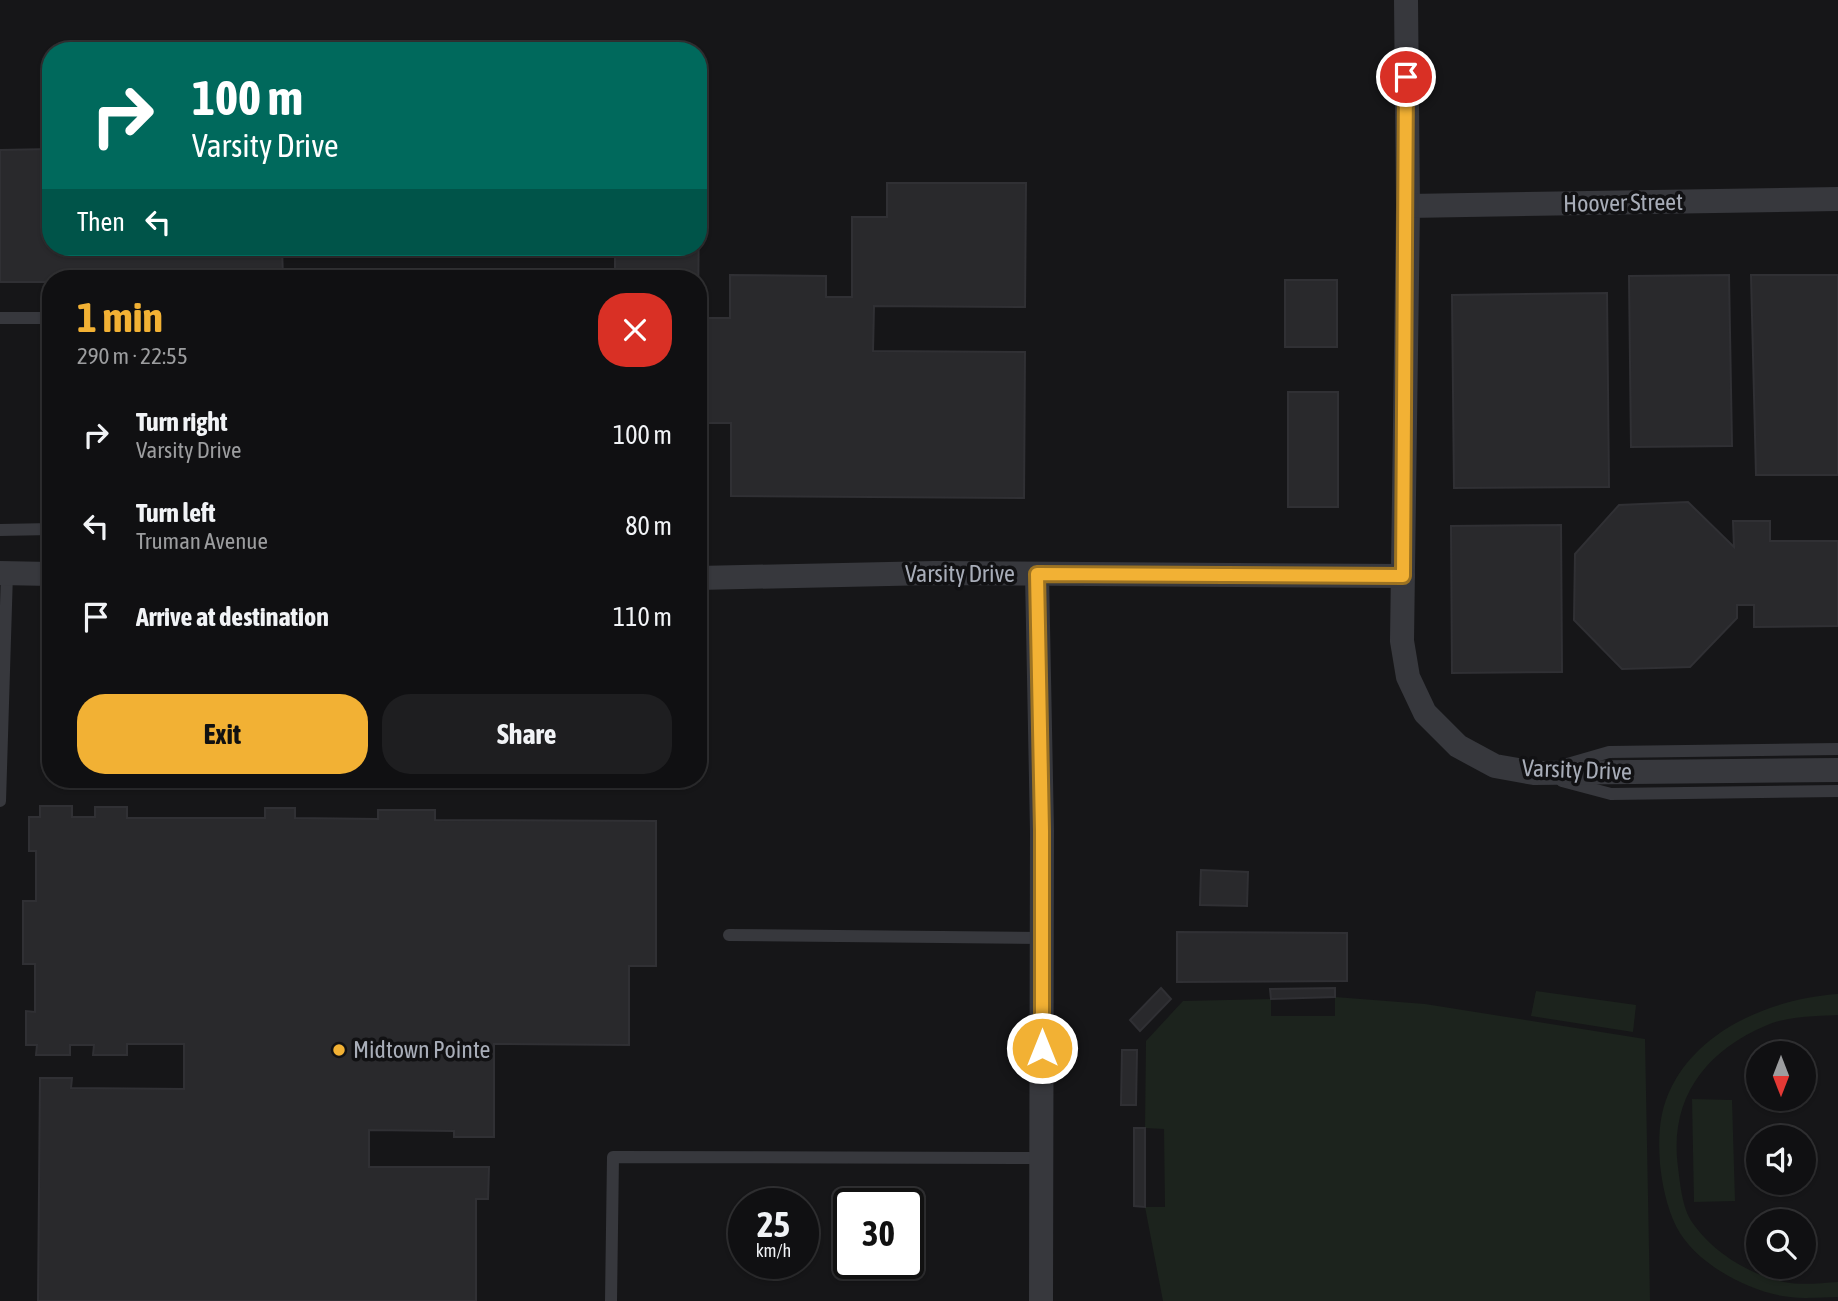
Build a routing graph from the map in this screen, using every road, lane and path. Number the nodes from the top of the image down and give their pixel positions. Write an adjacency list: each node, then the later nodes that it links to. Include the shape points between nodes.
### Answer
1 (1406, 0): 3 (street)
2 (1838, 199): 3 (street, Hoover Street)
3 (1408, 206): 11 (street)
4 (0, 318): 5 (lane)
5 (42, 318)
6 (42, 529): 7 (lane)
7 (0, 530)
8 (3, 573): 9 (street); 17 (lane)
9 (42, 574)
10 (1037, 574): 11 (street, Varsity Drive); 12 (street, Varsity Drive); 19 (street)
11 (1403, 576): 15 (street, Varsity Drive, via 1402,641 1408,677 1425,713 1458,746 1494,766)
12 (707, 578)
13 (1838, 749): 15 (lane, via 1609,752)
14 (1838, 770): 15 (street, Varsity Drive)
15 (1534, 773): 16 (lane, via 1611,794)
16 (1838, 791)
17 (0, 801)
18 (729, 935): 19 (lane)
19 (1042, 938): 20 (street)
20 (1042, 1158): 21 (lane, via 613,1157); 22 (street)
21 (611, 1301)
22 (1041, 1301)

